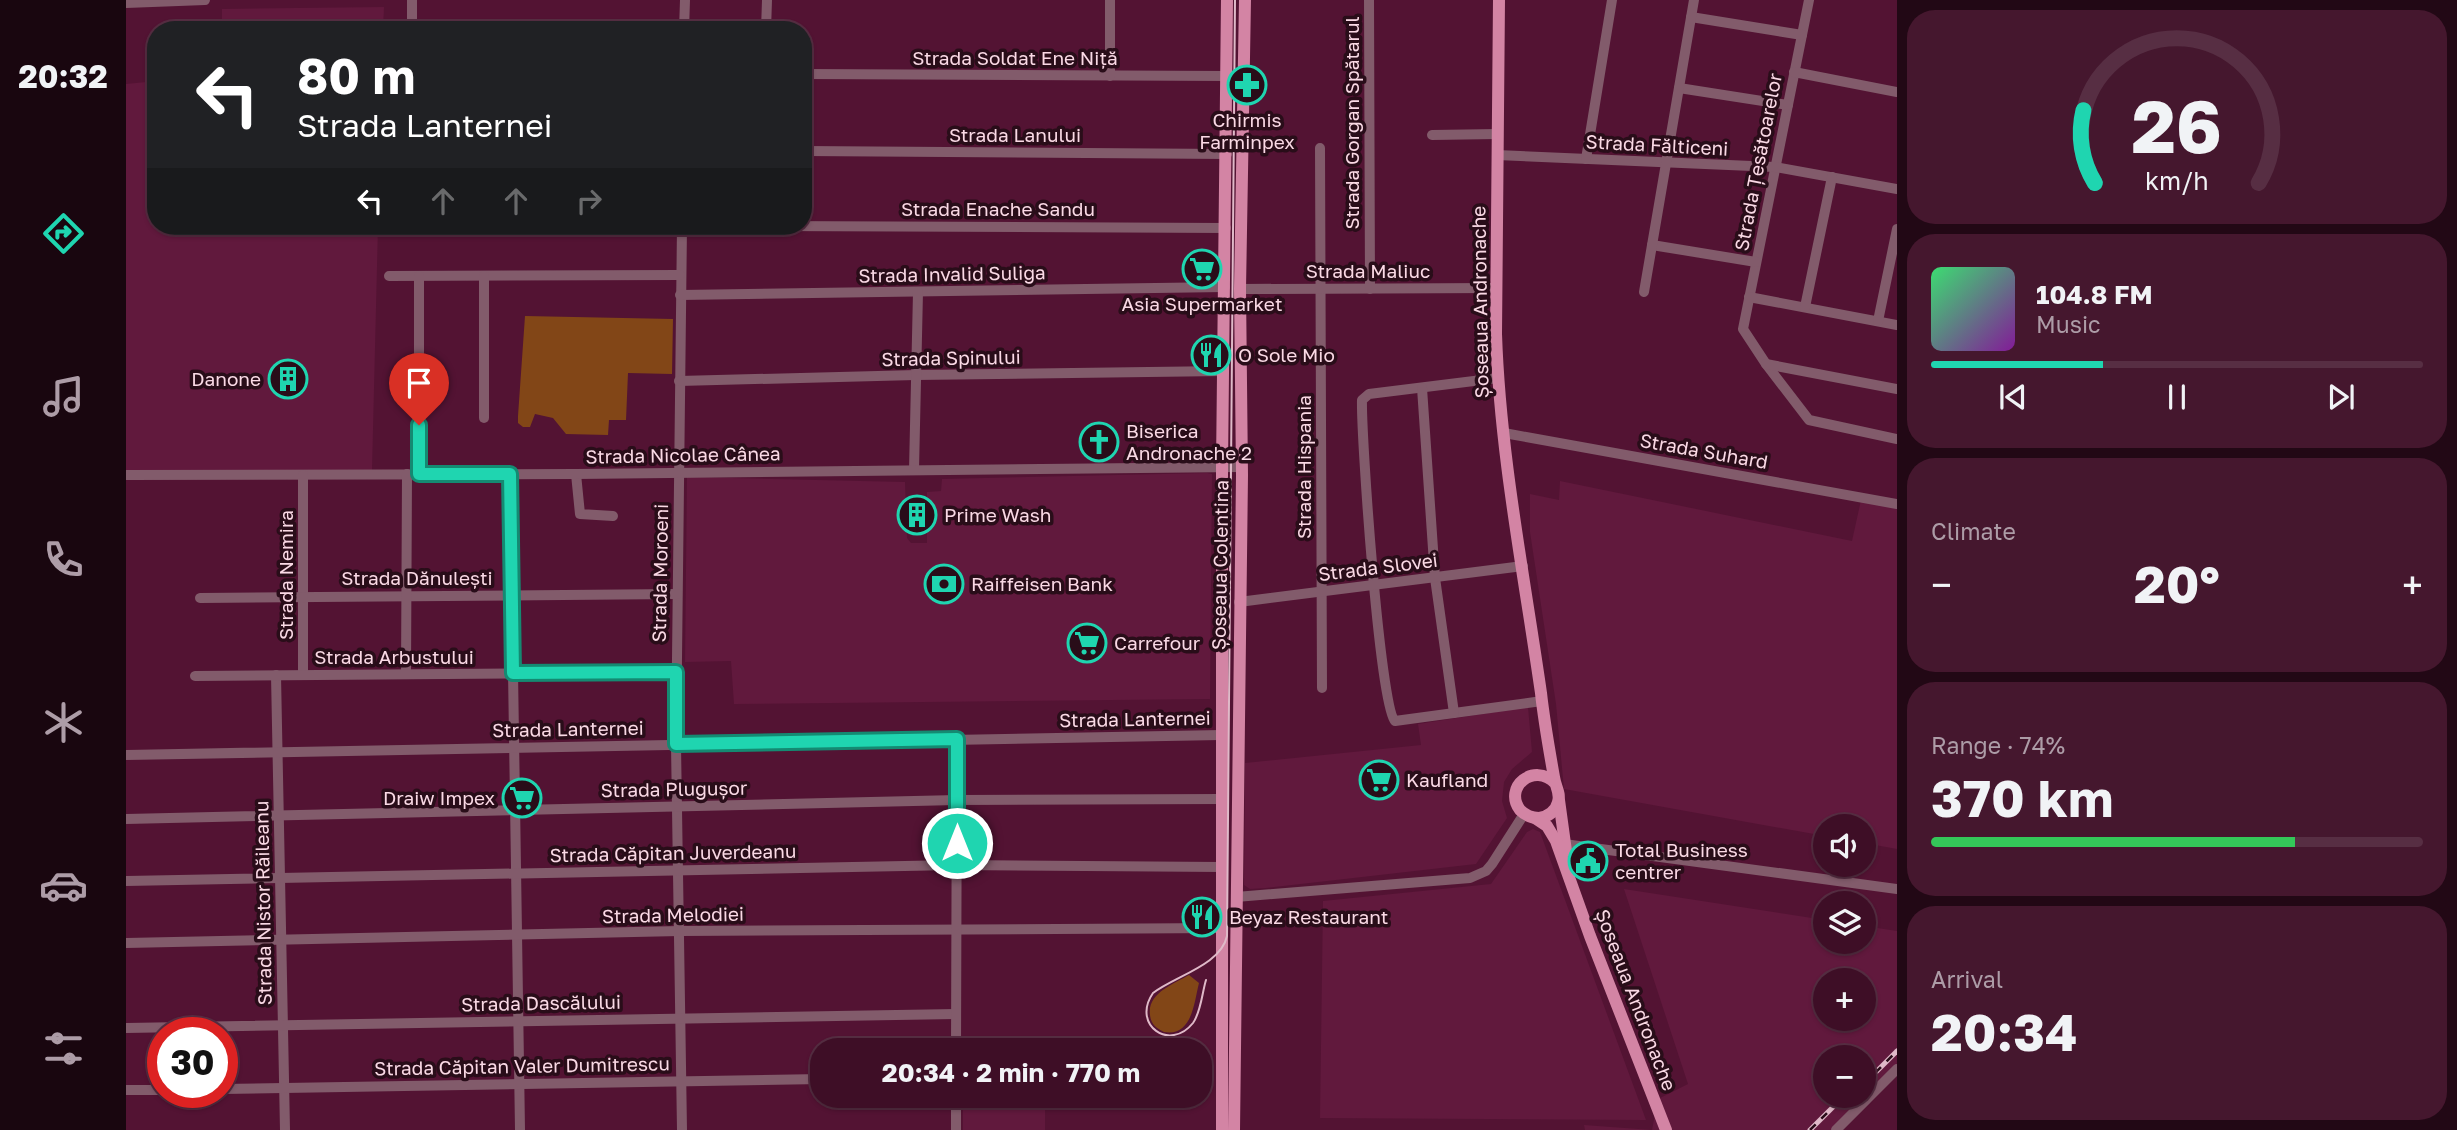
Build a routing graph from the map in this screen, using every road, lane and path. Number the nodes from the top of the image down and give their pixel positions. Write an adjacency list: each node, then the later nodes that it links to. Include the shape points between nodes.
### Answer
1 (205, 0): 13 (street)
2 (412, 0): 15 (street)
3 (685, 0): 16 (street)
4 (766, 0): 17 (street)
5 (1110, 0): 21 (street)
6 (1227, 0): 22 (main road, Șoseaua Colentina)
7 (1245, 0): 49 (main road, Șoseaua Colentina)
8 (1369, 0): 51 (street, Strada Gorgan Spătarul)
9 (1499, 0): 26 (main road, Șoseaua Andronache)
10 (1612, 0): 32 (street)
11 (1693, 0): 14 (street)
12 (1809, 0): 18 (street, Strada Țesătoarelor)
13 (126, 3)
14 (1691, 17): 18 (street); 23 (street)
15 (412, 21)
16 (684, 21)
17 (766, 21)
18 (1802, 35): 19 (street, Strada Țesătoarelor)
19 (1794, 72): 24 (street); 25 (street, Strada Țesătoarelor)
20 (812, 74): 21 (street, Strada Soldat Ene Niță)
21 (1110, 76): 22 (street, Strada Soldat Ene Niță)
22 (1227, 76): 30 (main road, Șoseaua Colentina)
23 (1679, 88): 25 (street); 33 (street)
24 (1897, 92)
25 (1788, 105): 34 (street, Strada Țesătoarelor)
26 (1497, 134): 27 (street); 31 (main road, Șoseaua Andronache)
27 (1432, 135)
28 (1320, 148): 50 (street, Strada Hispania)
29 (812, 151): 30 (street, Strada Lanului)
30 (1227, 154): 38 (main road, Șoseaua Colentina)
31 (1497, 155): 32 (street, Strada Fălticeni); 48 (main road, Șoseaua Andronache)
32 (1586, 159): 33 (street, Strada Fălticeni)
33 (1666, 164): 34 (street, Strada Fălticeni); 41 (street)
34 (1775, 167): 35 (street, Strada Fălticeni); 42 (street, Strada Țesătoarelor)
35 (1832, 177): 36 (street, Strada Fălticeni); 56 (street)
36 (1897, 189)
37 (812, 226): 38 (street, Strada Enache Sandu)
38 (1226, 228): 47 (main road, Șoseaua Colentina)
39 (1897, 229): 57 (street)
40 (682, 235): 43 (street, Strada Moroeni)
41 (1652, 245): 42 (street); 53 (street)
42 (1756, 262): 55 (street, Strada Țesătoarelor)
43 (680, 275): 46 (street); 54 (street, Strada Moroeni)
44 (389, 276): 45 (street)
45 (419, 276): 46 (street); 74 (street)
46 (484, 276): 66 (street)
47 (1225, 287): 52 (street, Strada Invalid Suliga); 60 (main road, Șoseaua Colentina)
48 (1496, 288): 51 (street, Strada Maliuc); 62 (main road, Șoseaua Andronache)
49 (1240, 289): 50 (street, Strada Maliuc); 70 (main road, Șoseaua Colentina)
50 (1322, 289): 51 (street, Strada Maliuc); 84 (street, Strada Hispania)
51 (1370, 289)
52 (918, 292): 54 (street, Strada Invalid Suliga); 61 (street)
53 (1644, 292)
54 (680, 295): 63 (street, Strada Moroeni)
55 (1749, 297): 56 (street); 59 (street, Strada Țesătoarelor, via 1743,326)
56 (1805, 307): 57 (street)
57 (1878, 321): 58 (street)
58 (1897, 325)
59 (1766, 364): 65 (street); 68 (street, via 1809,421)
60 (1224, 372): 61 (street, Strada Spinului); 69 (main road, Șoseaua Colentina)
61 (916, 375): 63 (street, Strada Spinului); 71 (street)
62 (1498, 378): 64 (street); 67 (main road, Șoseaua Andronache)
63 (679, 381): 72 (street, Strada Moroeni)
64 (1422, 388): 82 (street); 83 (street, via 1369,394 1361,403)
65 (1897, 390)
66 (484, 418)
67 (1504, 433): 79 (street, Strada Suhard); 81 (main road, Șoseaua Andronache)
68 (1897, 439)
69 (1222, 467): 70 (street, Strada Nicolae Cânea); 71 (street, Strada Nicolae Cânea); 101 (main road, Șoseaua Colentina)
70 (1241, 467): 90 (main road, Șoseaua Colentina)
71 (914, 470): 72 (street, Strada Nicolae Cânea)
72 (679, 473): 76 (street, Strada Nicolae Cânea); 85 (street, Strada Moroeni)
73 (407, 474): 74 (street, Strada Nicolae Cânea); 78 (street, Strada Nicolae Cânea); 87 (street)
74 (419, 474): 75 (street, Strada Nicolae Cânea)
75 (510, 474): 76 (street, Strada Nicolae Cânea); 86 (street)
76 (576, 474): 80 (street, via 580,514)
77 (126, 475): 78 (street, Strada Nicolae Cânea)
78 (303, 475): 89 (street, Strada Nemira)
79 (1897, 504)
80 (613, 516)
81 (1523, 566): 82 (street, Strada Slovei); 98 (main road, Șoseaua Andronache)
82 (1436, 578): 83 (street, Strada Slovei); 99 (street)
83 (1373, 586): 84 (street, Strada Slovei); 99 (street, via 1391,718 1398,721)
84 (1321, 593): 90 (street, Strada Slovei); 97 (street, Strada Hispania)
85 (677, 594): 86 (street, Strada Dănulești); 91 (street, Strada Moroeni)
86 (512, 595): 87 (street, Strada Dănulești); 92 (street)
87 (406, 596): 89 (street, Strada Dănulești); 93 (street)
88 (200, 597): 89 (street, Strada Dănulești)
89 (303, 597): 95 (street, Strada Nemira)
90 (1239, 602): 126 (main road, Șoseaua Colentina)
91 (676, 672): 92 (street, Strada Arbustului); 103 (street, Strada Moroeni)
92 (513, 673): 93 (street, Strada Arbustului); 104 (street)
93 (406, 674): 95 (street, Strada Arbustului)
94 (276, 675): 95 (street, Strada Arbustului); 96 (street, Strada Arbustului); 105 (street, Strada Nistor Răileanu)
95 (303, 675)
96 (195, 676)
97 (1322, 688)
98 (1542, 701): 99 (street); 100 (main road, Șoseaua Andronache)
99 (1454, 713)
100 (1545, 727): 107 (main road, Șoseaua Andronache, via 1543,758); 108 (main road, Șoseaua Andronache)
101 (1221, 735): 102 (street, Strada Lanternei); 109 (main road, Șoseaua Colentina)
102 (957, 739): 103 (street, Strada Lanternei); 111 (street)
103 (676, 744): 104 (street, Strada Lanternei); 112 (street, Strada Moroeni)
104 (514, 748): 105 (street, Strada Lanternei); 113 (street)
105 (277, 752): 106 (street, Strada Lanternei); 114 (street, Strada Nistor Răileanu)
106 (126, 755)
107 (1531, 775): 108 (main road); 115 (main road, via 1520,783 1516,796 1520,809)
108 (1555, 783): 110 (main road)
109 (1222, 799): 111 (street, Strada Plugușor); 119 (main road, Șoseaua Colentina)
110 (1559, 799): 115 (main road, via 1548,815); 117 (main road, Șoseaua Andronache)
111 (957, 800): 112 (street, Strada Plugușor); 118 (street)
112 (677, 807): 113 (street, Strada Plugușor); 120 (street, Strada Moroeni)
113 (514, 810): 114 (street, Strada Plugușor); 121 (street)
114 (278, 816): 116 (street, Strada Plugușor); 122 (street, Strada Nistor Răileanu)
115 (1530, 816): 124 (main road, Șoseaua Andronache, via 1552,834); 126 (street, via 1486,871 1470,878)
116 (126, 819)
117 (1564, 844): 124 (main road, Șoseaua Andronache); 125 (street)
118 (957, 865): 119 (street, Strada Căpitan Juverdeanu); 120 (street, Strada Căpitan Juverdeanu); 128 (street)
119 (1222, 867): 127 (main road, Șoseaua Colentina)
120 (678, 870): 121 (street, Strada Căpitan Juverdeanu); 129 (street, Strada Moroeni)
121 (515, 873): 122 (street, Strada Căpitan Juverdeanu); 130 (street)
122 (280, 878): 123 (street, Strada Căpitan Juverdeanu); 131 (street, Strada Nistor Răileanu)
123 (126, 881)
124 (1571, 883): 154 (main road, Șoseaua Andronache)
125 (1897, 889)
126 (1236, 897): 153 (main road, Șoseaua Colentina)
127 (1221, 928): 128 (street, Strada Melodiei); 152 (main road, Șoseaua Colentina)
128 (956, 929): 129 (street, Strada Melodiei); 133 (street)
129 (680, 932): 130 (street, Strada Melodiei); 134 (street, Strada Moroeni)
130 (516, 936): 131 (street, Strada Melodiei); 135 (street)
131 (281, 940): 132 (street, Strada Melodiei); 136 (street, Strada Nistor Răileanu)
132 (126, 943)
133 (956, 1014): 134 (street, Strada Dascălului); 138 (street)
134 (680, 1018): 135 (street, Strada Dascălului); 141 (street, Strada Moroeni)
135 (518, 1021): 136 (street, Strada Dascălului); 142 (street)
136 (284, 1025): 137 (street, Strada Dascălului); 143 (street, Strada Nistor Răileanu)
137 (126, 1028)
138 (956, 1038)
139 (1897, 1069): 155 (street)
140 (810, 1079): 141 (street, Strada Căpitan Valer Dumitrescu)
141 (682, 1081): 142 (street, Strada Căpitan Valer Dumitrescu); 150 (street, Strada Moroeni)
142 (520, 1084): 143 (street, Strada Căpitan Valer Dumitrescu); 149 (street)
143 (284, 1088): 144 (street, Strada Căpitan Valer Dumitrescu); 148 (street, Strada Nistor Răileanu)
144 (238, 1089)
145 (126, 1090): 146 (street)
146 (147, 1090)
147 (956, 1108): 151 (street)
148 (285, 1130)
149 (520, 1130)
150 (682, 1130)
151 (956, 1130)
152 (1222, 1130)
153 (1234, 1130)
154 (1666, 1130)
155 (1836, 1130)

